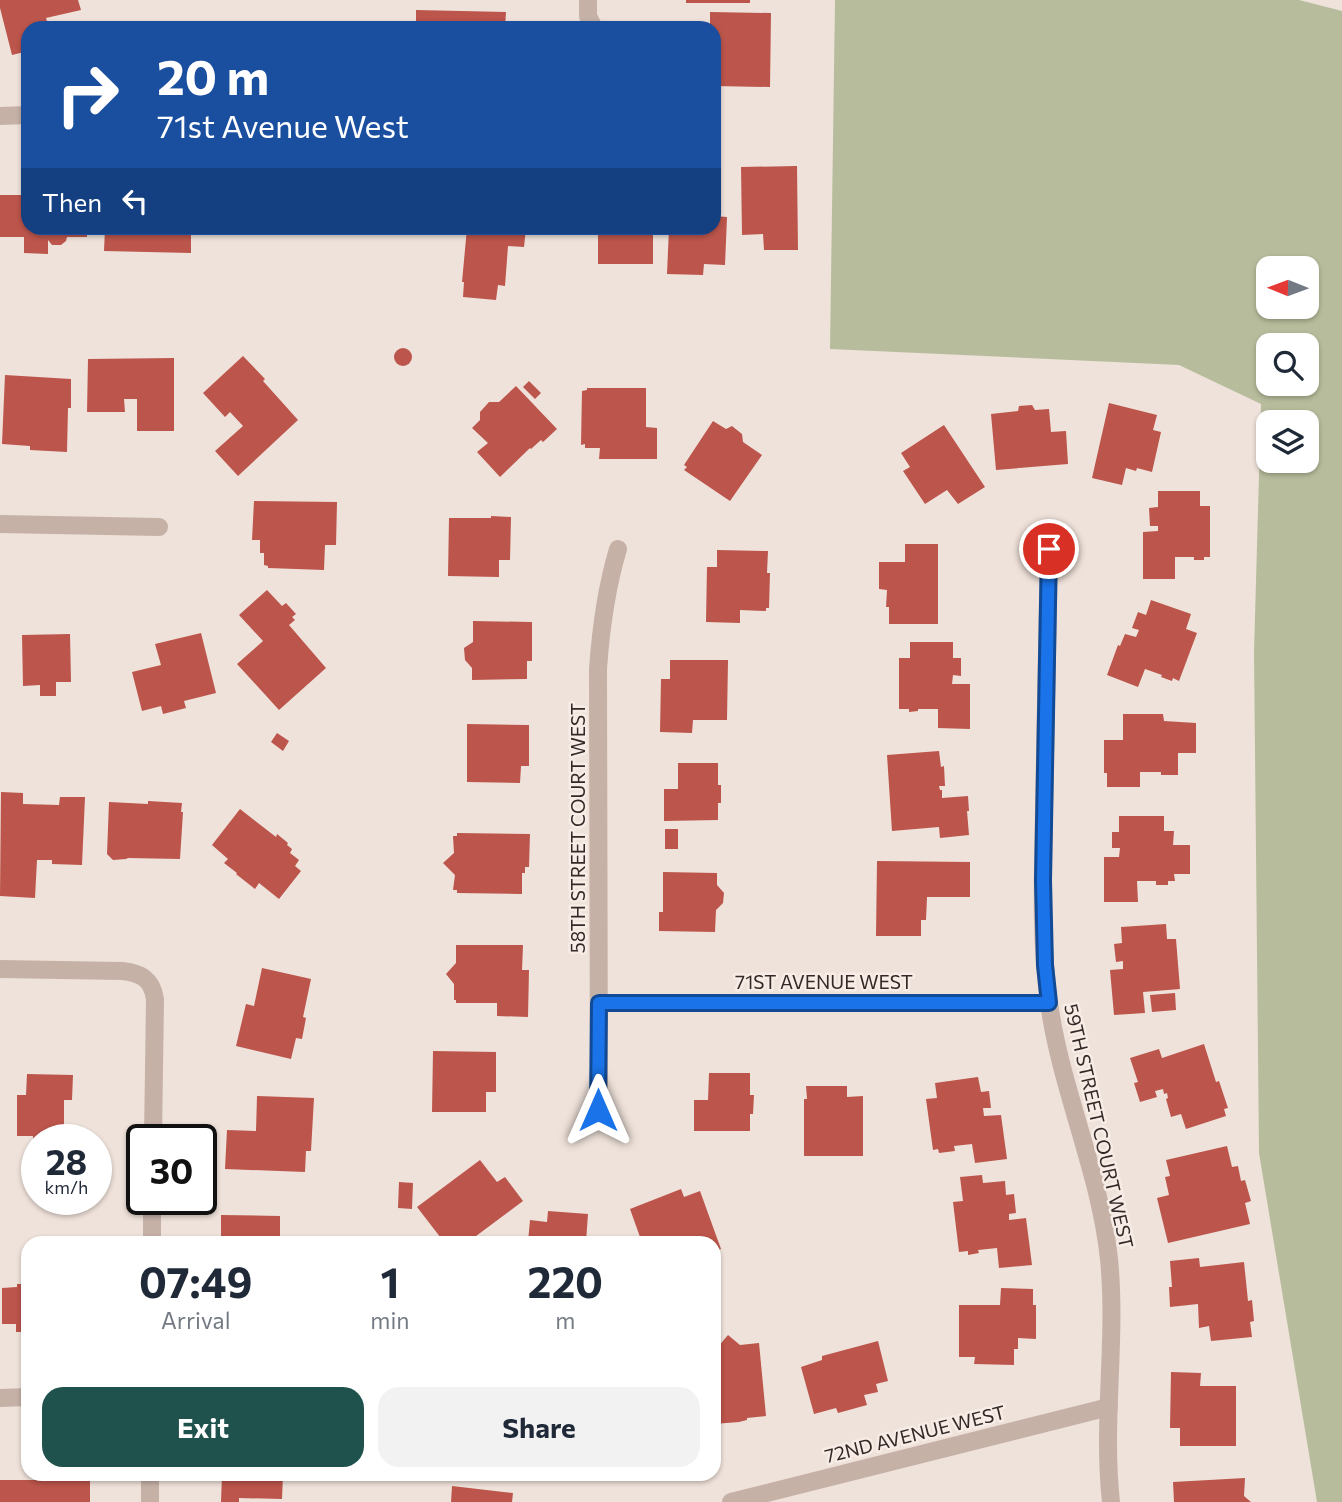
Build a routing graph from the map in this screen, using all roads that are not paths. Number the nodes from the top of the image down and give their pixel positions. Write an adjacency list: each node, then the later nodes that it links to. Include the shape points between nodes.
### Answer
1 (588, 0): 2 (street)
2 (590, 21)
3 (21, 115): 4 (street)
4 (0, 116)
5 (0, 524): 6 (street)
6 (159, 527)
7 (618, 549): 10 (street, 58TH STREET COURT WEST, via 604,604 598,668)
8 (1049, 549): 11 (street, 59TH STREET COURT WEST, via 1043,880)
9 (0, 969): 13 (street, via 101,970 144,976 155,999)
10 (599, 1003): 11 (street, 71ST AVENUE WEST); 12 (street, 58TH STREET COURT WEST)
11 (1049, 1003): 18 (street, 59TH STREET COURT WEST, via 1104,1226 1111,1300)
12 (598, 1110)
13 (153, 1124)
14 (152, 1215): 15 (street)
15 (152, 1236)
16 (0, 1398): 17 (street)
17 (21, 1398)
18 (1109, 1407): 21 (street, 72ND AVENUE WEST); 22 (street, 59TH STREET COURT WEST)
19 (150, 1481): 20 (street)
20 (150, 1502)
21 (731, 1502)
22 (1111, 1502)

